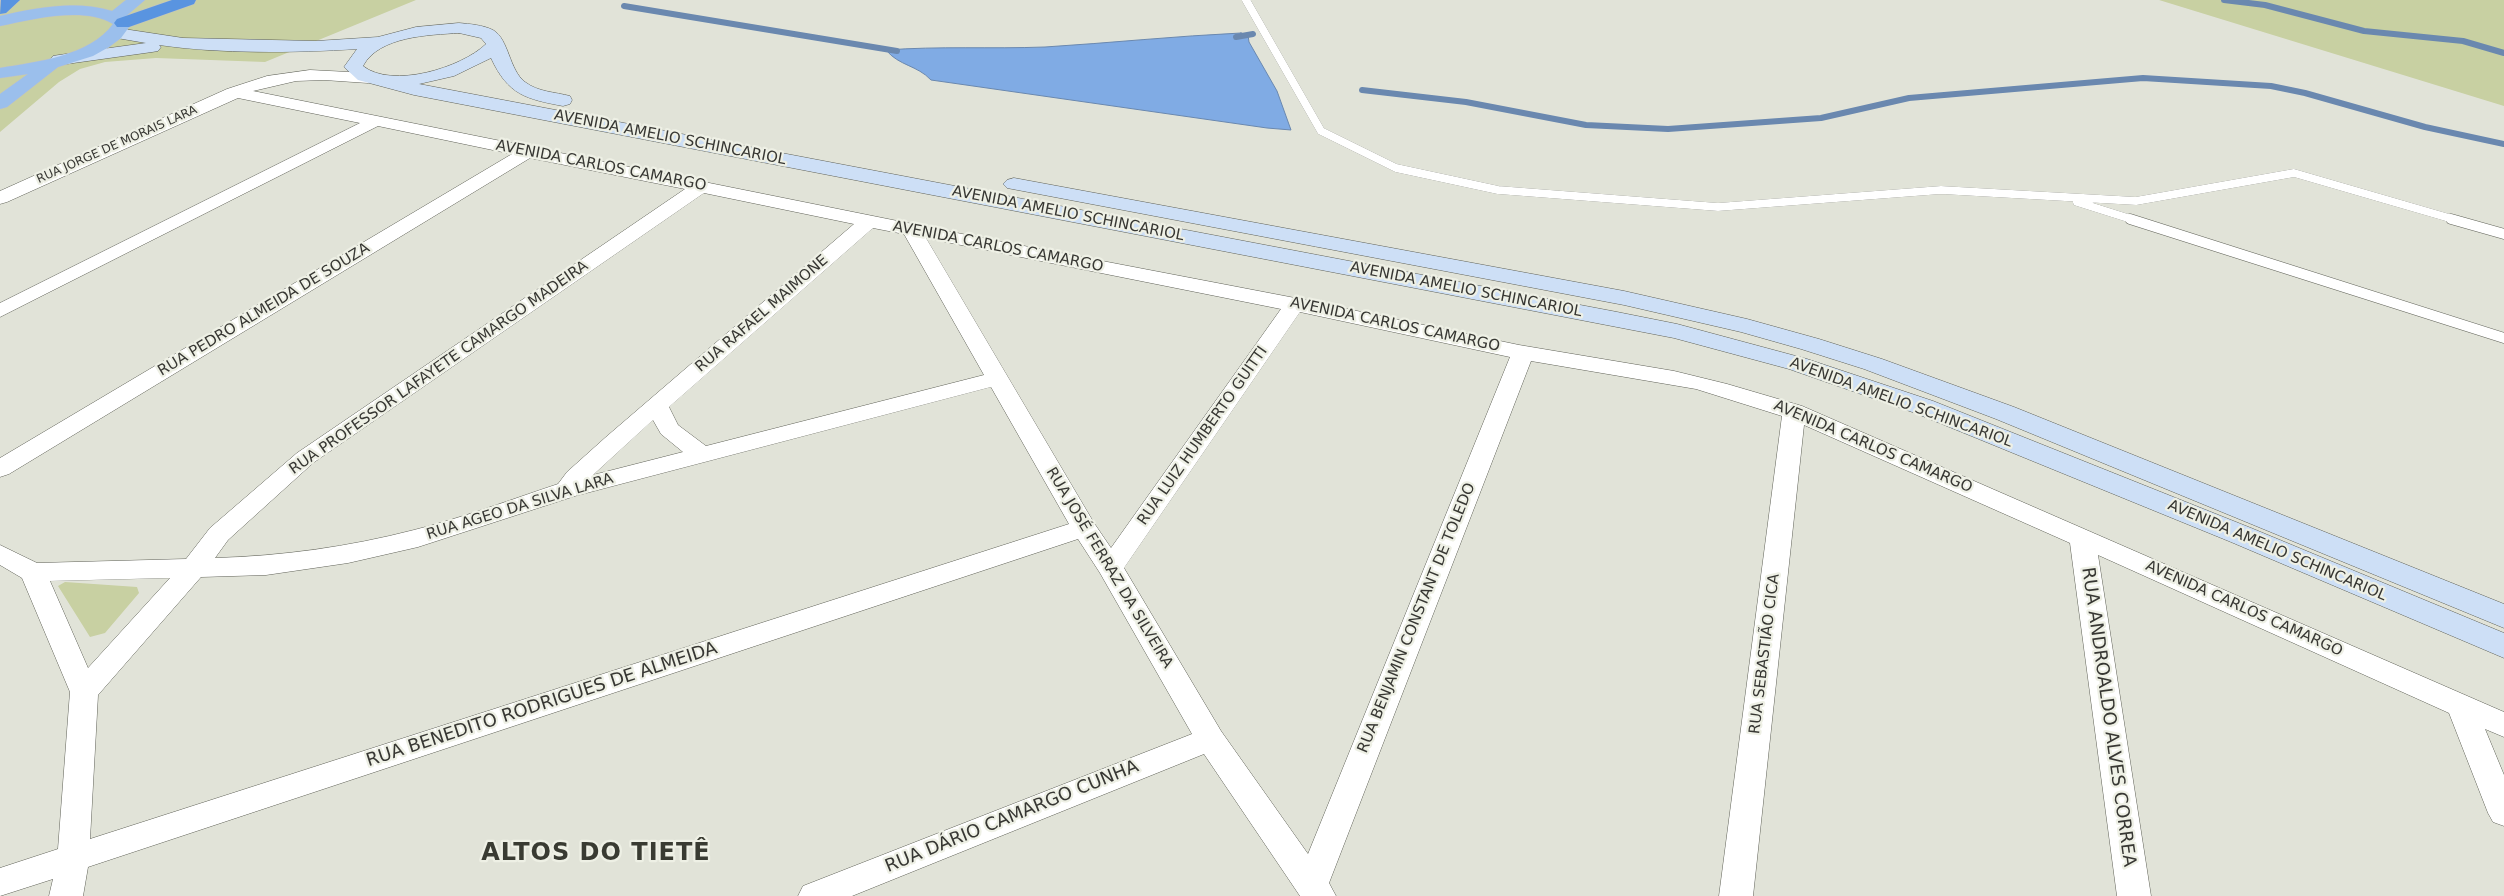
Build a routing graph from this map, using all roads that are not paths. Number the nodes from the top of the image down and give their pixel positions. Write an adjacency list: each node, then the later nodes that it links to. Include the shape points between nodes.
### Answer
1 (12, 0): 6 (highway)
2 (99, 0): 7 (main road)
3 (137, 0): 9 (main road)
4 (188, 0): 9 (highway)
5 (1246, 0): 23 (lane, via 1321,131 1396,168 1498,190 1718,207 1940,190)
6 (0, 9)
7 (49, 12): 8 (main road); 9 (main road, via 94,11)
8 (0, 21)
9 (118, 24): 11 (main road); 15 (main road, via 89,50)
10 (383, 42): 12 (main road, via 421,31 459,28 487,34 494,39); 13 (main road); 14 (main road)
11 (182, 44): 13 (main road); 15 (main road)
12 (495, 45): 17 (main road, via 480,60 447,73 412,79); 44 (main road, AVENIDA AMELIO SCHINCARIOL, via 509,79 522,89 540,96 1624,298 1810,344 2005,413)
13 (316, 46): 14 (main road)
14 (355, 59): 17 (main road, via 353,66 358,73)
15 (56, 61): 16 (main road); 19 (main road)
16 (0, 73)
17 (377, 79): 18 (street, RUA JORGE DE MORAIS LARA, via 318,73 270,80); 45 (main road, AVENIDA AMELIO SCHINCARIOL, via 414,89 1617,319 1737,346 1924,407)
18 (233, 92): 20 (street, AVENIDA CARLOS CAMARGO); 24 (street, RUA JORGE DE MORAIS LARA)
19 (0, 103)
20 (376, 121): 21 (street, AVENIDA CARLOS CAMARGO); 29 (street)
21 (528, 151): 22 (street, AVENIDA CARLOS CAMARGO); 36 (street, RUA PEDRO ALMEIDA DE SOUZA)
22 (702, 186): 25 (street, AVENIDA CARLOS CAMARGO); 42 (street, RUA PROFESSOR LAFAYETE CAMARGO MADEIRA, via 305,458 219,534)
23 (2060, 197): 27 (lane, via 2136,201 2294,173); 30 (lane)
24 (0, 198)
25 (868, 222): 26 (street, AVENIDA CARLOS CAMARGO); 33 (street, RUA RAFAEL MAIMONE)
26 (912, 231): 28 (street, AVENIDA CARLOS CAMARGO); 32 (street, RUA JOSÉ FERRAZ DA SILVEIRA)
27 (2504, 234)
28 (1295, 304): 31 (street, AVENIDA CARLOS CAMARGO); 41 (street, RUA LUIZ HUMBERTO GUITTI)
29 (0, 311)
30 (2504, 338)
31 (1523, 352): 34 (street, AVENIDA CARLOS CAMARGO, via 1673,378); 53 (street, RUA BENJAMIN CONSTANT DE TOLEDO)
32 (998, 378): 35 (street, RUA AGEO DA SILVA LARA); 38 (street, RUA JOSÉ FERRAZ DA SILVEIRA)
33 (657, 406): 35 (street, via 669,428); 37 (street, RUA RAFAEL MAIMONE, via 590,464)
34 (1794, 411): 39 (street, AVENIDA CARLOS CAMARGO); 56 (street, RUA SEBASTIÃO CICA)
35 (702, 456): 37 (street, RUA AGEO DA SILVA LARA)
36 (0, 469)
37 (567, 490): 42 (street, RUA AGEO DA SILVA LARA, via 418,538 348,554 266,566)
38 (1084, 528): 41 (street, RUA JOSÉ FERRAZ DA SILVEIRA); 51 (street, RUA BENEDITO RODRIGUES DE ALMEIDA)
39 (2082, 538): 47 (street, AVENIDA CARLOS CAMARGO); 57 (street, RUA ANDROALDO ALVES CORREA)
40 (0, 554): 43 (street)
41 (1111, 568): 49 (street, RUA JOSÉ FERRAZ DA SILVEIRA)
42 (193, 569): 43 (street, RUA AGEO DA SILVA LARA); 46 (street, RUA PROFESSOR LAFAYETE CAMARGO MADEIRA)
43 (33, 572): 46 (street)
44 (2504, 617)
45 (2504, 646)
46 (84, 692): 51 (street)
47 (2460, 705): 48 (street, AVENIDA CARLOS CAMARGO); 50 (street)
48 (2504, 725)
49 (1210, 739): 53 (street, RUA JOSÉ FERRAZ DA SILVEIRA); 55 (street, RUA DÁRIO CAMARGO CUNHA)
50 (2504, 813)
51 (73, 859): 52 (street, RUA BENEDITO RODRIGUES DE ALMEIDA); 54 (street)
52 (0, 882)
53 (1316, 890)
54 (66, 896)
55 (815, 896)
56 (1736, 896)
57 (2134, 896)

